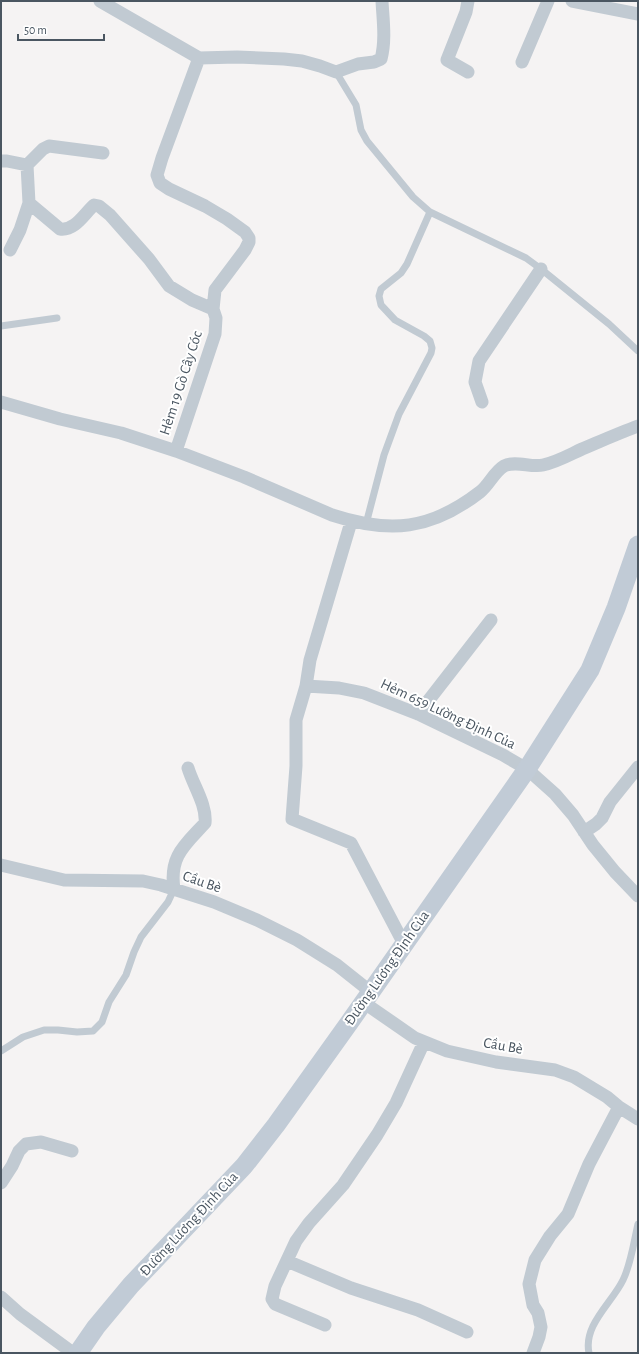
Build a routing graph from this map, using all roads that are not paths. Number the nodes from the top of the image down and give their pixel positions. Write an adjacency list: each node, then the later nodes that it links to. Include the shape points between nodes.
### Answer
1 (100, 1): 7 (street)
2 (382, 1): 9 (street, via 384,29 381,59)
3 (468, 1): 10 (street, via 447,60)
4 (548, 1): 8 (street)
5 (572, 1): 6 (street)
6 (638, 14)
7 (199, 58): 9 (street, via 284,59 302,61); 18 (street, Hẻm 19 Gò Cây Cóc, via 157,175 160,183 227,219 249,238 245,250 215,290)
8 (522, 62)
9 (336, 72): 15 (lane, via 356,105 361,130 367,141 414,197)
10 (468, 72)
11 (103, 152): 13 (street, via 49,146)
12 (1, 161): 13 (street)
13 (27, 165): 14 (street)
14 (29, 203): 16 (street); 18 (street, via 60,229 65,230 78,222 94,205 99,206 149,259 169,286)
15 (430, 212): 17 (lane, via 526,258); 27 (lane, via 407,264 401,273 381,289 379,296 381,305 395,320 424,336 430,341 432,348 399,414 384,455)
16 (10, 250)
17 (541, 269): 21 (lane); 23 (street, via 479,361 475,382)
18 (213, 309): 25 (street, Hẻm 19 Gò Cây Cóc, via 216,318 215,334)
19 (57, 318): 20 (lane)
20 (1, 326)
21 (638, 351)
22 (1, 402): 25 (street, via 121,433)
23 (482, 402)
24 (638, 426): 27 (street, via 557,461 533,467 511,464 503,466 473,498 428,522 398,526)
25 (176, 451): 26 (street)
26 (351, 522): 27 (street); 30 (street, via 310,660)
27 (366, 524)
28 (638, 545): 34 (street, Đường Lương Định Của, via 616,608 590,670)
29 (491, 620): 31 (street)
30 (306, 686): 31 (street, Hẻm 659 Lường Định Của, via 364,693); 39 (street, via 296,720 292,819 351,843)
31 (418, 714): 34 (street, Hẻm 659 Lường Định Của)
32 (638, 767): 35 (street, via 610,802 602,818)
33 (188, 768): 37 (street, via 206,817 205,823 176,858 172,877)
34 (527, 769): 35 (street, Hẻm 659 Lường Định Của, via 555,794); 39 (street, Đường Lương Định Của)
35 (584, 832): 38 (street, Hẻm 659 Lường Định Của, via 615,872)
36 (1, 865): 37 (street, Cầu Bè, via 64,880 143,882 161,884)
37 (174, 889): 40 (street, Cầu Bè, via 257,920 297,940 336,965); 42 (lane, via 168,902 141,936 126,975 109,1002 102,1022 93,1031 44,1030 23,1037)
38 (638, 896)
39 (404, 944): 40 (street, Đường Lương Định Của)
40 (367, 997): 41 (street, Cầu Bè, via 415,1038); 52 (street, Đường Lương Định Của, via 244,1166 131,1285)
41 (424, 1042): 43 (street, Cầu Bè, via 447,1051 496,1062 555,1070 574,1077); 48 (street, via 396,1103 377,1135 343,1185 296,1241)
42 (1, 1051)
43 (619, 1107): 44 (street, Cầu Bè); 53 (street, via 589,1164 568,1214 535,1260 529,1284 541,1327)
44 (638, 1119)
45 (72, 1151): 46 (street, via 41,1142 26,1144)
46 (1, 1183)
47 (638, 1224): 54 (lane, via 624,1279 594,1325 587,1346)
48 (287, 1261): 50 (street, via 272,1299 275,1304); 51 (street, via 351,1288 418,1310)
49 (1, 1297): 52 (street)
50 (326, 1326)
51 (467, 1332)
52 (72, 1352)
53 (533, 1353)
54 (589, 1353)

